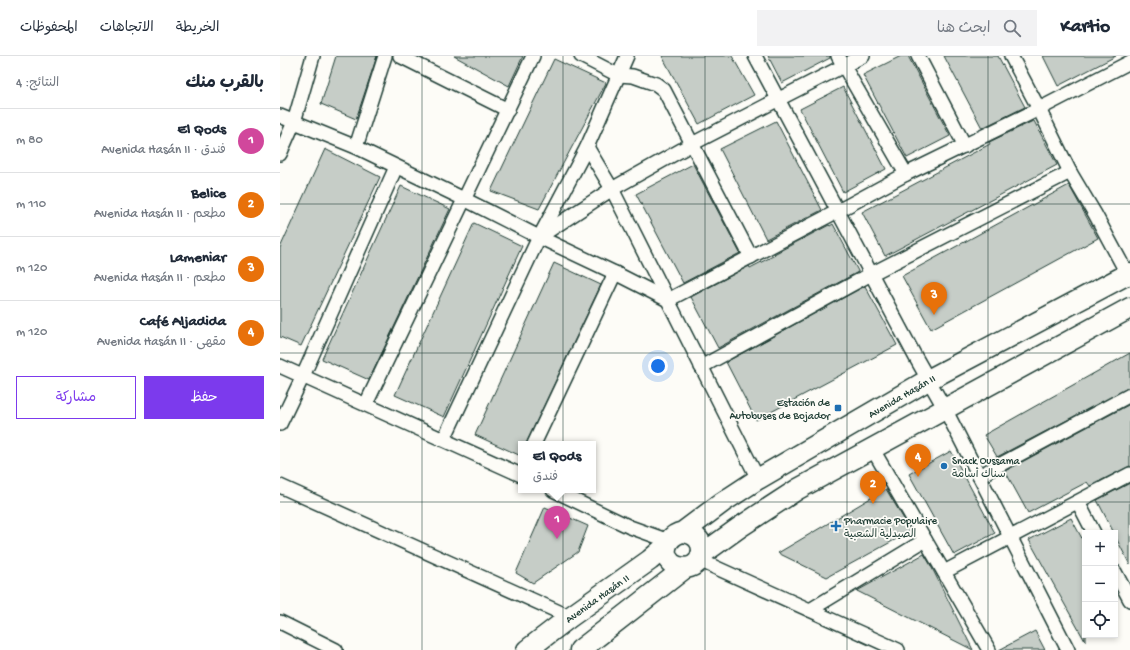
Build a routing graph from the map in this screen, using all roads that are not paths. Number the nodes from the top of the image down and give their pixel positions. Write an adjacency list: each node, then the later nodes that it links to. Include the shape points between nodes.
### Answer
1 (313, 56): 18 (street)
2 (385, 56): 21 (street)
3 (400, 56): 16 (street)
4 (533, 56): 16 (street)
5 (581, 56): 13 (street)
6 (627, 56): 13 (street)
7 (755, 56): 14 (street)
8 (863, 56): 11 (street)
9 (918, 56): 20 (street)
10 (1011, 56): 15 (street)
11 (841, 61): 14 (street); 26 (street)
12 (1130, 62): 15 (street)
13 (618, 75): 19 (street, via 633,76 656,84 664,90); 22 (street)
14 (778, 98): 19 (street); 29 (street)
15 (1039, 109): 20 (street); 25 (street)
16 (508, 110): 28 (street)
17 (280, 116): 18 (street)
18 (294, 122): 21 (street); 23 (street)
19 (692, 144): 27 (street); 31 (street)
20 (965, 146): 26 (street)
21 (356, 147): 24 (street)
22 (587, 147): 27 (street); 30 (street)
23 (280, 154)
24 (396, 167): 28 (street); 39 (street)
25 (1070, 172): 33 (street); 34 (street)
26 (906, 174): 29 (street)
27 (612, 189): 30 (street); 35 (street)
28 (464, 199): 30 (street); 42 (street)
29 (838, 211): 31 (street); 33 (street)
30 (539, 237): 32 (street); 45 (street)
31 (750, 257): 35 (street)
32 (615, 273): 35 (street); 46 (street)
33 (871, 274): 38 (street); 40 (street)
34 (1129, 276): 40 (main road, Avenida Hasán II)
35 (668, 300): 38 (street)
36 (1130, 308): 43 (main road)
37 (280, 366): 39 (street)
38 (701, 367): 51 (street)
39 (303, 376): 42 (street); 44 (street)
40 (928, 380): 43 (street); 51 (main road, Avenida Hasán II)
41 (1130, 395): 50 (street)
42 (366, 404): 45 (street)
43 (945, 409): 47 (main road); 50 (street)
44 (280, 424)
45 (444, 439): 48 (street)
46 (535, 441)
47 (872, 448): 58 (street); 59 (main road, via 798,489 740,527)
48 (518, 472)
49 (1130, 474): 54 (street)
50 (979, 476): 56 (street)
51 (758, 479): 57 (main road, Avenida Hasán II)
52 (280, 486): 64 (street)
53 (559, 493): 57 (street, via 630,527)
54 (1078, 502): 55 (street); 56 (street)
55 (1092, 530)
56 (1010, 537): 60 (street); 71 (street)
57 (673, 540): 59 (main road, via 667,557 670,562 674,565); 59 (main road, via 694,535 701,544); 64 (main road, Avenida Hasán II, via 650,560)
58 (925, 540): 60 (street); 63 (street)
59 (695, 561): 63 (street); 68 (main road)
60 (944, 572): 70 (street)
61 (1118, 578): 62 (street)
62 (1130, 600)
63 (810, 610): 69 (street)
64 (570, 617): 67 (main road, Avenida Hasán II)
65 (280, 622): 66 (street)
66 (336, 650)
67 (527, 650)
68 (580, 650)
69 (898, 650)
70 (989, 650)
71 (1068, 650)

